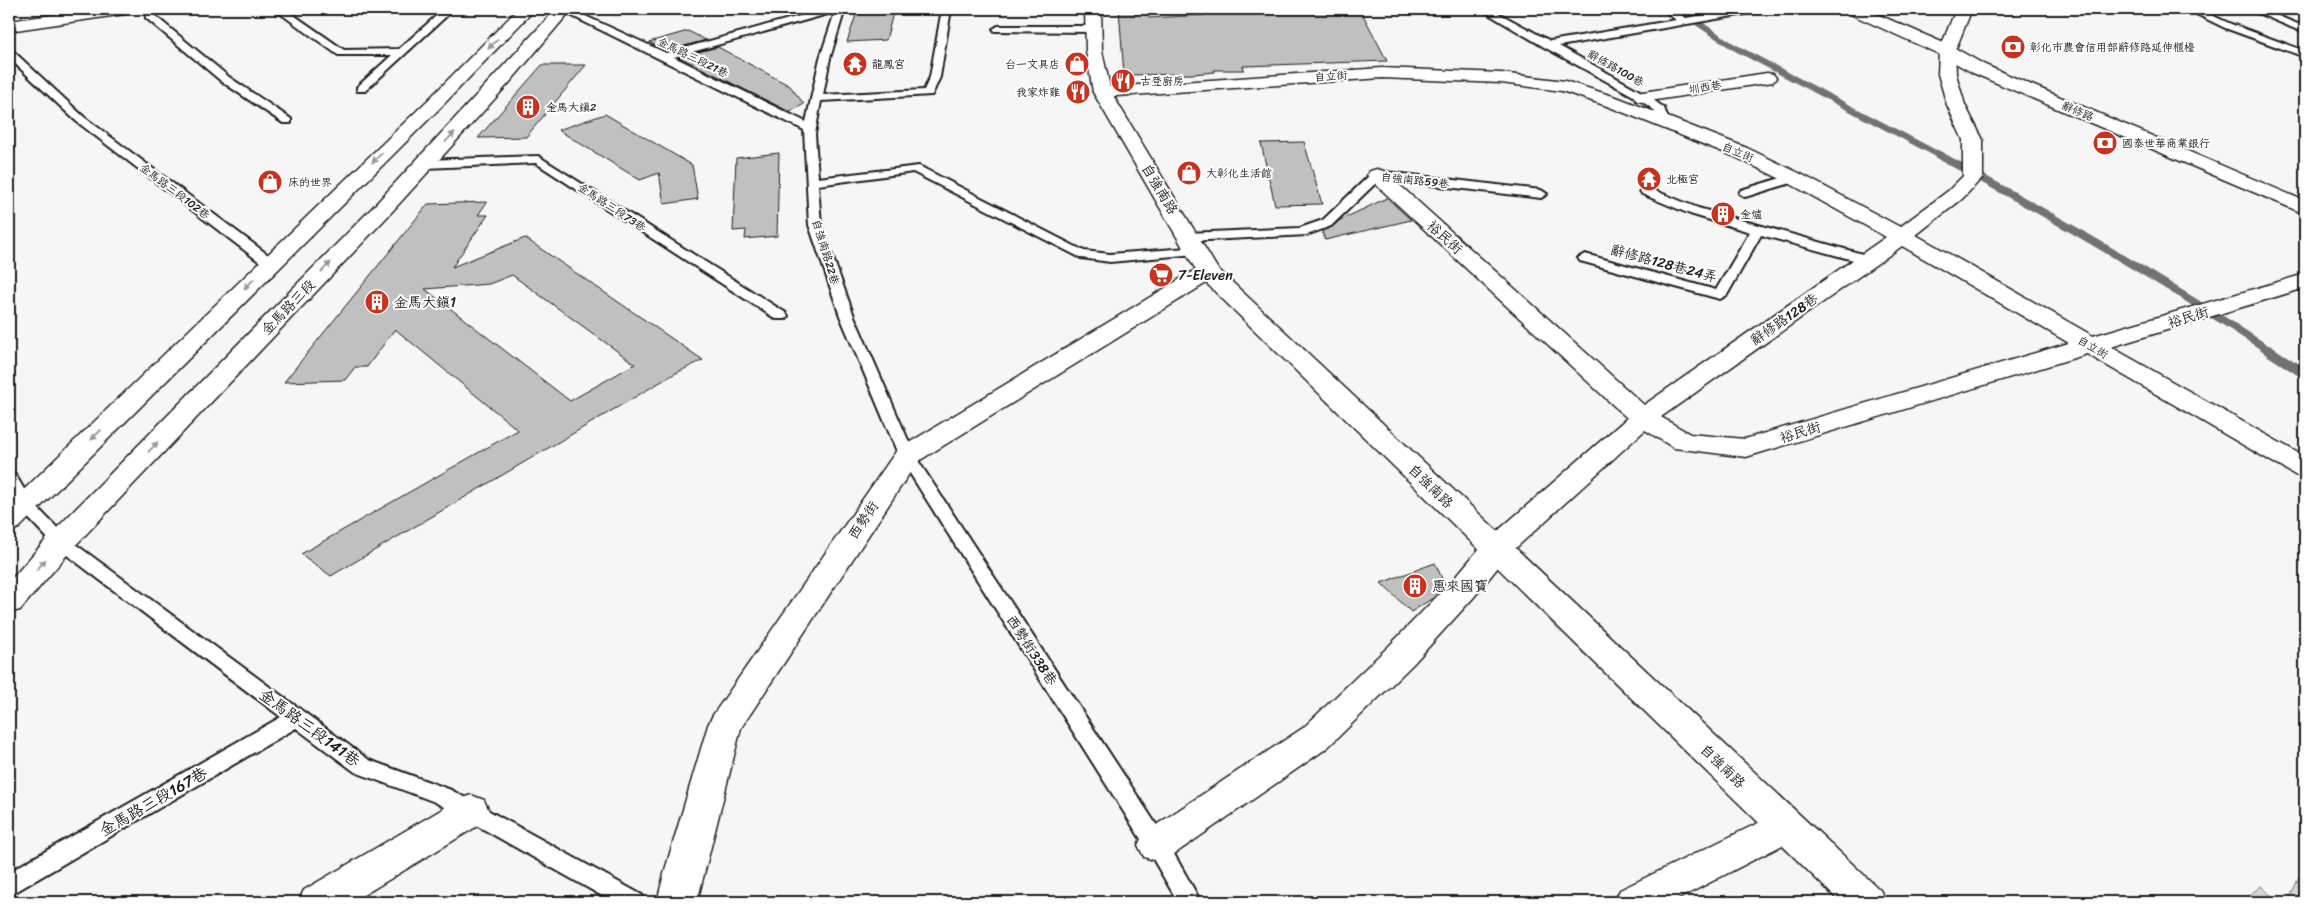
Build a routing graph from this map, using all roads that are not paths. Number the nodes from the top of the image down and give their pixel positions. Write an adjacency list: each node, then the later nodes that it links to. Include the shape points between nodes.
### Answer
1 (125, 9): 21 (street)
2 (149, 9): 31 (lane, via 149,16)
3 (279, 9): 26 (lane, via 342,52)
4 (450, 9): 26 (lane)
5 (526, 9): 52 (street, one-way to 52)
6 (564, 9): 29 (lane, 金馬路三段21巷); 39 (street, 金馬路三段, one-way to 6)
7 (836, 9): 29 (lane)
8 (841, 9): 35 (lane, 自強南路22巷, via 825,58)
9 (947, 9): 35 (lane, via 936,77 928,93)
10 (1485, 9): 24 (lane, 辭修路100巷)
11 (1666, 9): 20 (lane)
12 (1757, 9): 20 (lane, 辭修路100巷)
13 (1852, 9): 25 (street, 辭修路)
14 (1964, 9): 25 (street)
15 (2191, 9): 28 (lane)
16 (2253, 9): 23 (lane)
17 (2301, 9): 18 (lane)
18 (2305, 10)
19 (1093, 19): 22 (lane); 33 (street, 自強南路, via 1094,51)
20 (1684, 21): 24 (lane, 辭修路100巷)
21 (9, 26)
22 (998, 29)
23 (2305, 30)
24 (1548, 45): 34 (lane, 辭修路100巷)
25 (1947, 51): 46 (street, 辭修路, via 1979,69); 48 (street, 辭修路128巷, via 1947,74 1956,105 1973,140 1973,177)
26 (402, 52): 32 (lane)
27 (9, 53): 52 (lane, 金馬路三段102巷, via 80,119)
28 (2305, 54)
29 (665, 56): 38 (lane, 金馬路三段21巷)
30 (1767, 78): 34 (street, 圳西巷)
31 (225, 79): 36 (lane)
32 (361, 89)
33 (1102, 92): 37 (street, 自立街, via 1382,73 1451,75 1565,86); 49 (street, 自強南路)
34 (1643, 97): 37 (lane, 辭修路100巷, via 1660,110)
35 (817, 98): 38 (lane, 自強南路22巷)
36 (287, 121)
37 (1662, 121): 41 (street, 自立街)
38 (811, 129): 42 (lane, 自強南路22巷)
39 (425, 164): 54 (lane, 金馬路三段73巷, via 538,159); 62 (street, 金馬路三段, one-way to 39)
40 (1377, 175): 44 (lane, 自強南路59巷); 49 (lane, 自強南路59巷, via 1327,224); 56 (street, 裕民街)
41 (1794, 178): 45 (lane); 48 (street, 自立街)
42 (812, 182): 49 (lane, 自強南路59巷, via 915,168 1081,254 1110,258); 57 (lane, 自強南路22巷, via 815,225 847,316)
43 (1646, 191): 47 (lane, via 1694,211)
44 (1541, 194)
45 (1745, 194)
46 (2305, 208)
47 (1757, 230): 50 (lane, 辭修路128巷24弄, via 1720,295); 51 (lane)
48 (1902, 236): 51 (street, 辭修路128巷); 55 (street, 自立街)
49 (1197, 253): 57 (street, 西勢街); 63 (street, 自強南路)
50 (1585, 258)
51 (1868, 260): 56 (street, 辭修路128巷)
52 (270, 263): 60 (street, one-way to 60)
53 (2305, 282): 55 (street, 裕民街)
54 (781, 316)
55 (2092, 346): 56 (street, 裕民街, via 1746,448 1684,442); 58 (street, 自立街)
56 (1643, 418): 63 (street, 辭修路128巷)
57 (907, 456): 68 (lane, 西勢街338巷); 72 (street, 西勢街, via 725,725)
58 (2305, 469)
59 (9, 478): 60 (lane, 金馬路三段141巷)
60 (25, 505): 61 (street); 62 (lane, 金馬路三段141巷)
61 (9, 521)
62 (62, 542): 64 (street, 金馬路三段, one-way to 62); 65 (lane, 金馬路三段141巷)
63 (1496, 549): 67 (street, 自強南路); 68 (street, 辭修路128巷, via 1401,655 1315,738)
64 (9, 602)
65 (297, 717): 66 (lane, 金馬路三段141巷, via 362,766 443,796); 69 (lane, 金馬路三段167巷)
66 (471, 811): 70 (street); 71 (lane, 金馬路三段141巷)
67 (1786, 826): 74 (street); 75 (street, 自強南路)
68 (1157, 845): 73 (lane, 西勢街338巷)
69 (9, 884)
70 (318, 902)
71 (634, 902)
72 (677, 902)
73 (1190, 902)
74 (1634, 902)
75 (1866, 902)

